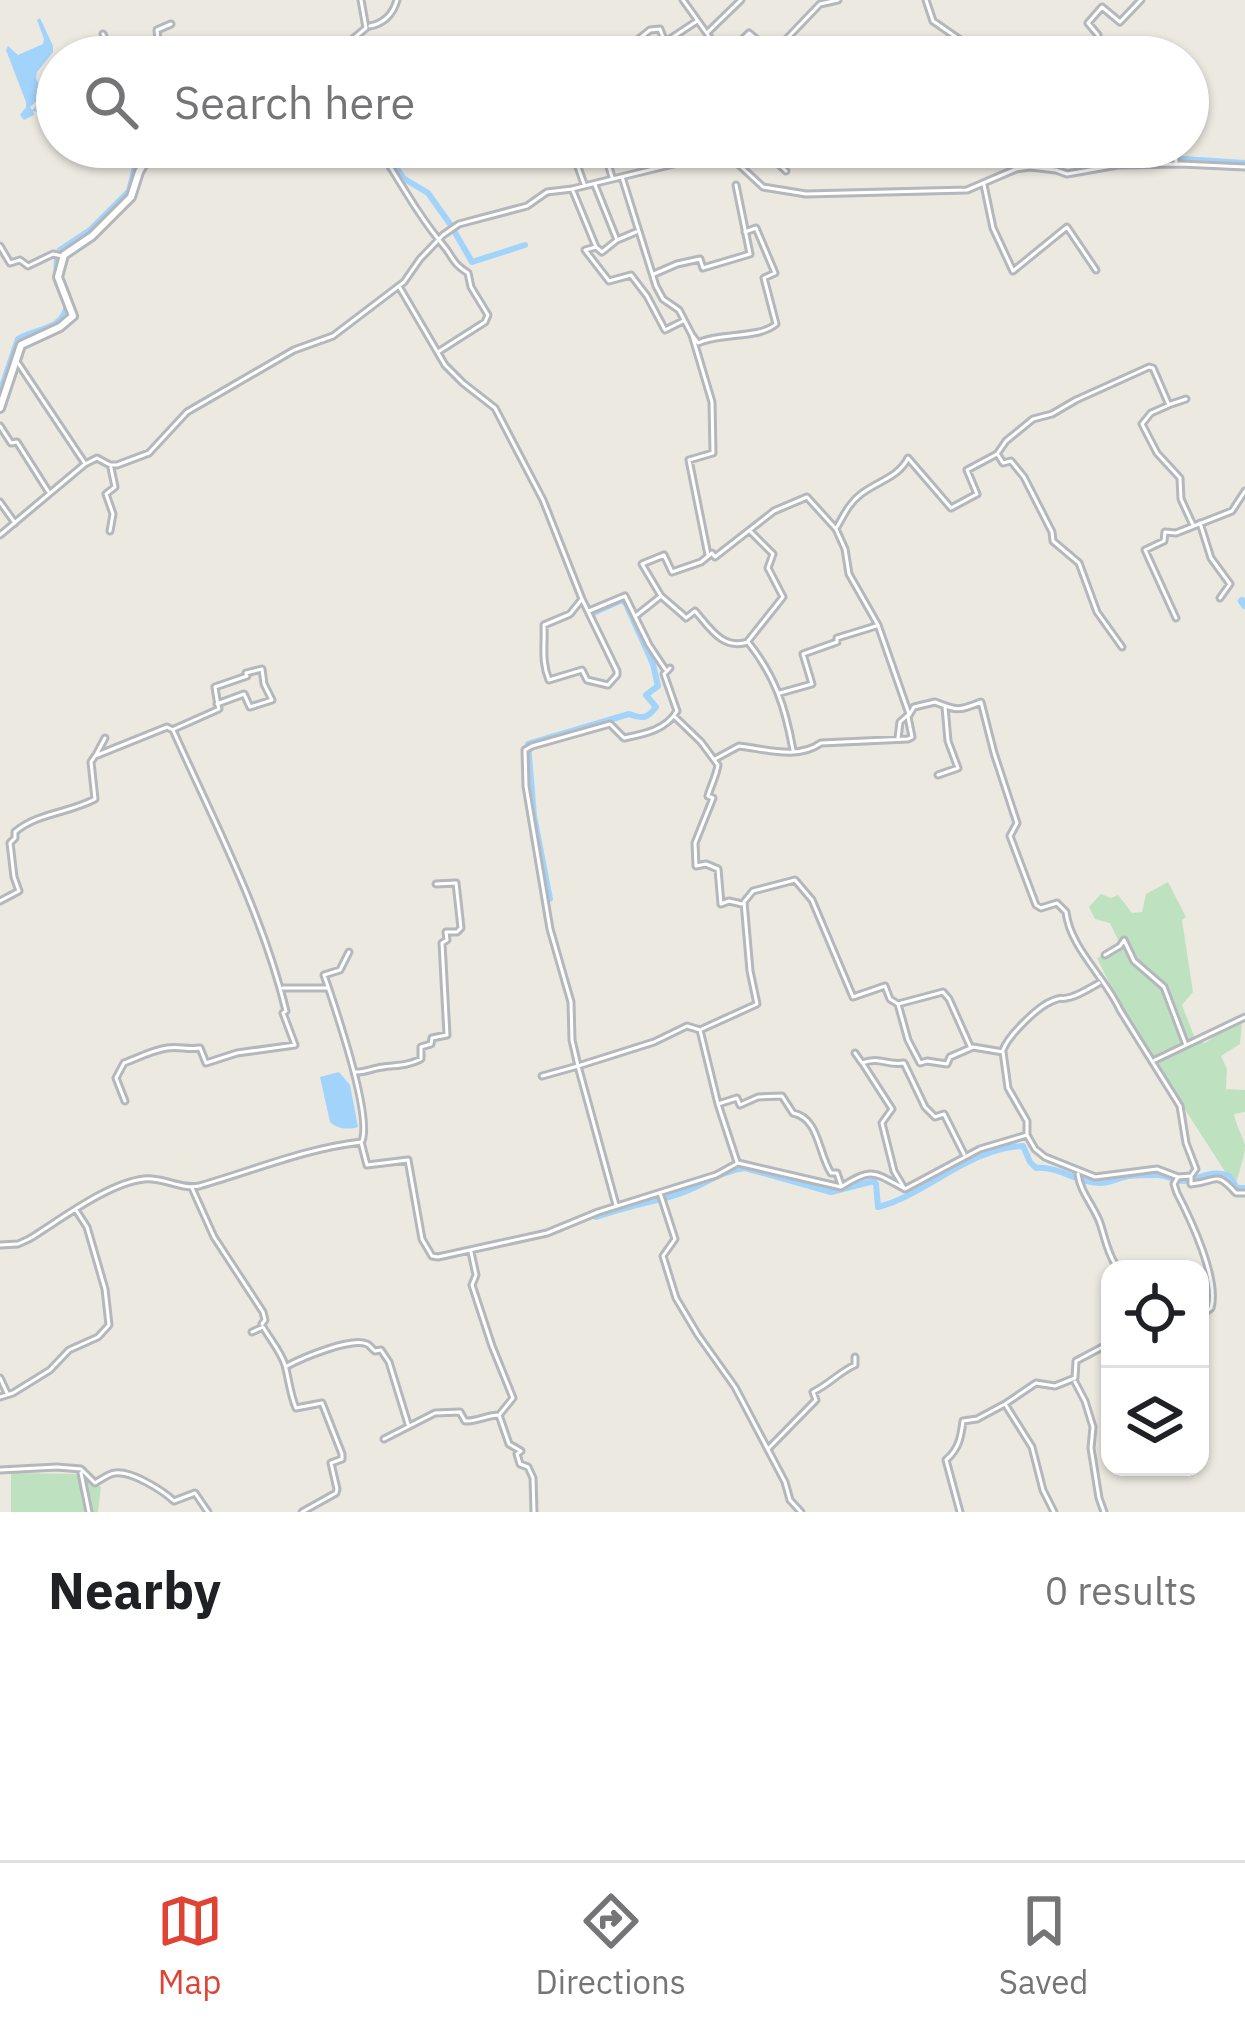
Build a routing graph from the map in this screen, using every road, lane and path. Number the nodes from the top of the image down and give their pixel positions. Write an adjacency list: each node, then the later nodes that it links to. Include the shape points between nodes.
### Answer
1 (362, 0): 10 (street)
2 (397, 0): 10 (street, via 386,19)
3 (683, 0): 8 (street)
4 (741, 0): 11 (street)
5 (838, 0): 17 (street, via 820,4)
6 (926, 0): 18 (street, via 933,21)
7 (1141, 0): 12 (street, via 1120,22 1102,6 1088,22)
8 (697, 21): 11 (street); 15 (street)
9 (171, 24): 13 (street)
10 (366, 26): 14 (street)
11 (707, 33): 16 (street)
12 (1097, 35)
13 (158, 36)
14 (359, 36)
15 (674, 36)
16 (709, 36)
17 (789, 36)
18 (955, 36)
19 (1209, 165): 20 (street)
20 (1245, 167)
21 (142, 168): 45 (street, via 131,197)
22 (391, 168): 42 (street)
23 (578, 168): 37 (street)
24 (609, 168): 33 (street)
25 (656, 168): 32 (street)
26 (746, 168): 36 (street, via 758,185 785,193)
27 (783, 168): 31 (street)
28 (1023, 168): 36 (street)
29 (1039, 168): 30 (street)
30 (1101, 168)
31 (786, 171)
32 (621, 176): 33 (street); 39 (street)
33 (612, 178): 34 (street)
34 (594, 183): 37 (street); 41 (street)
35 (736, 184): 40 (street)
36 (984, 184): 46 (street, via 1013,272 1066,227)
37 (584, 185): 38 (street)
38 (572, 189): 42 (street, via 458,224); 44 (street)
39 (637, 232): 41 (street); 47 (street)
40 (745, 232): 47 (street, via 750,254); 52 (street, via 756,228 775,273 764,278 776,324 698,343)
41 (617, 240): 44 (street, via 602,252)
42 (437, 241): 48 (street); 53 (street, via 468,273 488,315)
43 (0, 245): 45 (street, via 10,263)
44 (596, 247): 50 (street, via 585,250 608,281 631,275)
45 (63, 257): 54 (street, via 58,277 73,316 24,342)
46 (1096, 270)
47 (654, 274): 49 (street)
48 (399, 286): 53 (street); 61 (street, via 333,337 294,350 187,412 149,453)
49 (663, 298): 50 (street); 51 (street)
50 (653, 307): 51 (street, via 664,330)
51 (685, 320): 52 (street)
52 (692, 335): 72 (street, via 712,402 713,453 688,460)
53 (438, 352): 74 (street, via 496,410)
54 (16, 360): 57 (street); 60 (street)
55 (1186, 399): 56 (street)
56 (1169, 405): 59 (street, via 1157,373 1145,368 1033,419); 67 (street, via 1142,424 1180,478)
57 (0, 408)
58 (0, 426): 63 (street)
59 (997, 454): 68 (street, via 967,470 977,494 951,508 908,458 849,506); 81 (street, via 1024,478 1053,541 1079,563 1097,612)
60 (85, 464): 61 (street, via 97,458); 63 (street)
61 (110, 465): 70 (street)
62 (1245, 491): 66 (street, via 1232,511)
63 (49, 492): 65 (street)
64 (0, 502): 65 (street)
65 (16, 524): 71 (street)
66 (1200, 524): 67 (street); 75 (street, via 1229,587)
67 (1193, 525): 78 (street, via 1165,532 1164,541 1144,550)
68 (836, 529): 69 (street, via 807,496); 79 (street, via 849,574)
69 (749, 530): 72 (street); 80 (street, via 772,554 768,568 783,597)
70 (110, 531)
71 (0, 535)
72 (708, 556): 73 (street, via 672,572 664,555 642,564)
73 (662, 596): 77 (street); 80 (street, via 686,618 695,611 724,641)
74 (582, 598): 76 (street); 76 (street, via 570,614 544,625 549,680 582,670 587,680 608,685 617,675)
75 (1220, 598)
76 (591, 610): 77 (street, via 625,596)
77 (635, 616): 86 (street, via 669,670)
78 (1176, 618)
79 (878, 625): 82 (street, via 803,654 812,684); 85 (street)
80 (748, 642): 82 (street)
81 (1122, 647)
82 (778, 693): 90 (street)
83 (218, 704): 83 (street, via 215,687 262,669 272,700 250,707 244,694); 87 (street)
84 (944, 706): 85 (street, via 923,704); 93 (street, via 958,768); 99 (street, via 981,702 1017,824 1010,836 1036,905 1057,903 1066,911)
85 (909, 714): 89 (street); 89 (street, via 912,737)
86 (674, 716): 92 (street); 111 (street, via 662,728 624,738 610,724 525,750)
87 (172, 730): 91 (street); 100 (street, via 251,901)
88 (105, 738): 91 (street)
89 (898, 740): 90 (street)
90 (793, 749): 92 (street, via 739,746)
91 (95, 756): 95 (street, via 95,800 15,832 19,891)
92 (715, 759): 96 (street, via 694,859 718,869 722,904)
93 (938, 775)
94 (436, 884): 112 (street, via 456,883 460,920 442,943 447,1035 432,1038 407,1066)
95 (0, 901)
96 (743, 905): 102 (street, via 753,891 795,880 812,900 853,997 886,986); 104 (street, via 757,1004)
97 (349, 952): 101 (street, via 340,970 324,975)
98 (1105, 955): 105 (street, via 1124,940 1164,988)
99 (1102, 981): 107 (street, via 1040,1007); 109 (street)
100 (281, 988): 101 (street); 114 (street, via 295,1046 206,1063 200,1048 157,1051 121,1067 116,1078)
101 (329, 988): 112 (street)
102 (898, 1004): 106 (street, via 943,992); 106 (street, via 920,1064 947,1064)
103 (1245, 1017): 105 (street)
104 (700, 1030): 111 (street, via 688,1026); 115 (street)
105 (1186, 1045): 109 (street)
106 (971, 1048): 107 (street)
107 (1003, 1052): 116 (street)
108 (855, 1053): 110 (street)
109 (1153, 1061): 121 (street, via 1180,1106 1196,1169)
110 (862, 1063): 118 (street, via 904,1063); 125 (street, via 892,1109 882,1123)
111 (578, 1066): 113 (street); 128 (street)
112 (354, 1072): 117 (street)
113 (542, 1076)
114 (125, 1101)
115 (718, 1104): 119 (street); 123 (street, via 782,1096 810,1120)
116 (1027, 1135): 118 (street); 120 (street, via 1042,1155)
117 (361, 1142): 124 (street); 131 (street, via 367,1166 408,1160 432,1256)
118 (965, 1156): 125 (street)
119 (738, 1163): 123 (street); 127 (street)
120 (1078, 1174): 122 (street, via 1156,1169); 132 (street)
121 (1191, 1176): 122 (street); 126 (street, via 1191,1184 1220,1177)
122 (1178, 1177): 133 (street)
123 (841, 1187): 125 (street, via 874,1172)
124 (192, 1188): 129 (street, via 142,1179); 136 (street, via 263,1312)
125 (905, 1189)
126 (1245, 1192)
127 (661, 1196): 128 (street); 149 (street, via 675,1238 663,1256 676,1298)
128 (616, 1207): 131 (street)
129 (76, 1210): 130 (street, via 29,1239); 143 (street, via 105,1288 109,1325)
130 (0, 1245)
131 (471, 1251): 146 (street, via 472,1285 513,1398)
132 (1112, 1260)
133 (1204, 1260)
134 (1209, 1273): 135 (street)
135 (1209, 1309)
136 (260, 1326): 137 (street); 140 (street)
137 (252, 1332)
138 (1101, 1348): 142 (street, via 1076,1361)
139 (855, 1358): 149 (street, via 813,1392 816,1400)
140 (285, 1366): 147 (street, via 358,1342 381,1350); 154 (street, via 296,1408 325,1407 343,1459 331,1463 336,1493)
141 (0, 1378): 143 (street)
142 (1075, 1378): 145 (street, via 1036,1383); 159 (street, via 1093,1427)
143 (8, 1395): 144 (street)
144 (0, 1397)
145 (1005, 1404): 157 (street, via 963,1421 946,1460); 158 (street, via 1032,1447)
146 (499, 1415): 147 (street, via 464,1421 449,1411); 155 (street, via 533,1478)
147 (410, 1426): 148 (street)
148 (384, 1439)
149 (766, 1450): 156 (street)
150 (81, 1468): 151 (street); 152 (street); 153 (street, via 95,1483 120,1473 174,1502 195,1493)
151 (0, 1470)
152 (89, 1512)
153 (208, 1512)
154 (302, 1512)
155 (534, 1512)
156 (801, 1512)
157 (960, 1512)
158 (1054, 1512)
159 (1105, 1512)

